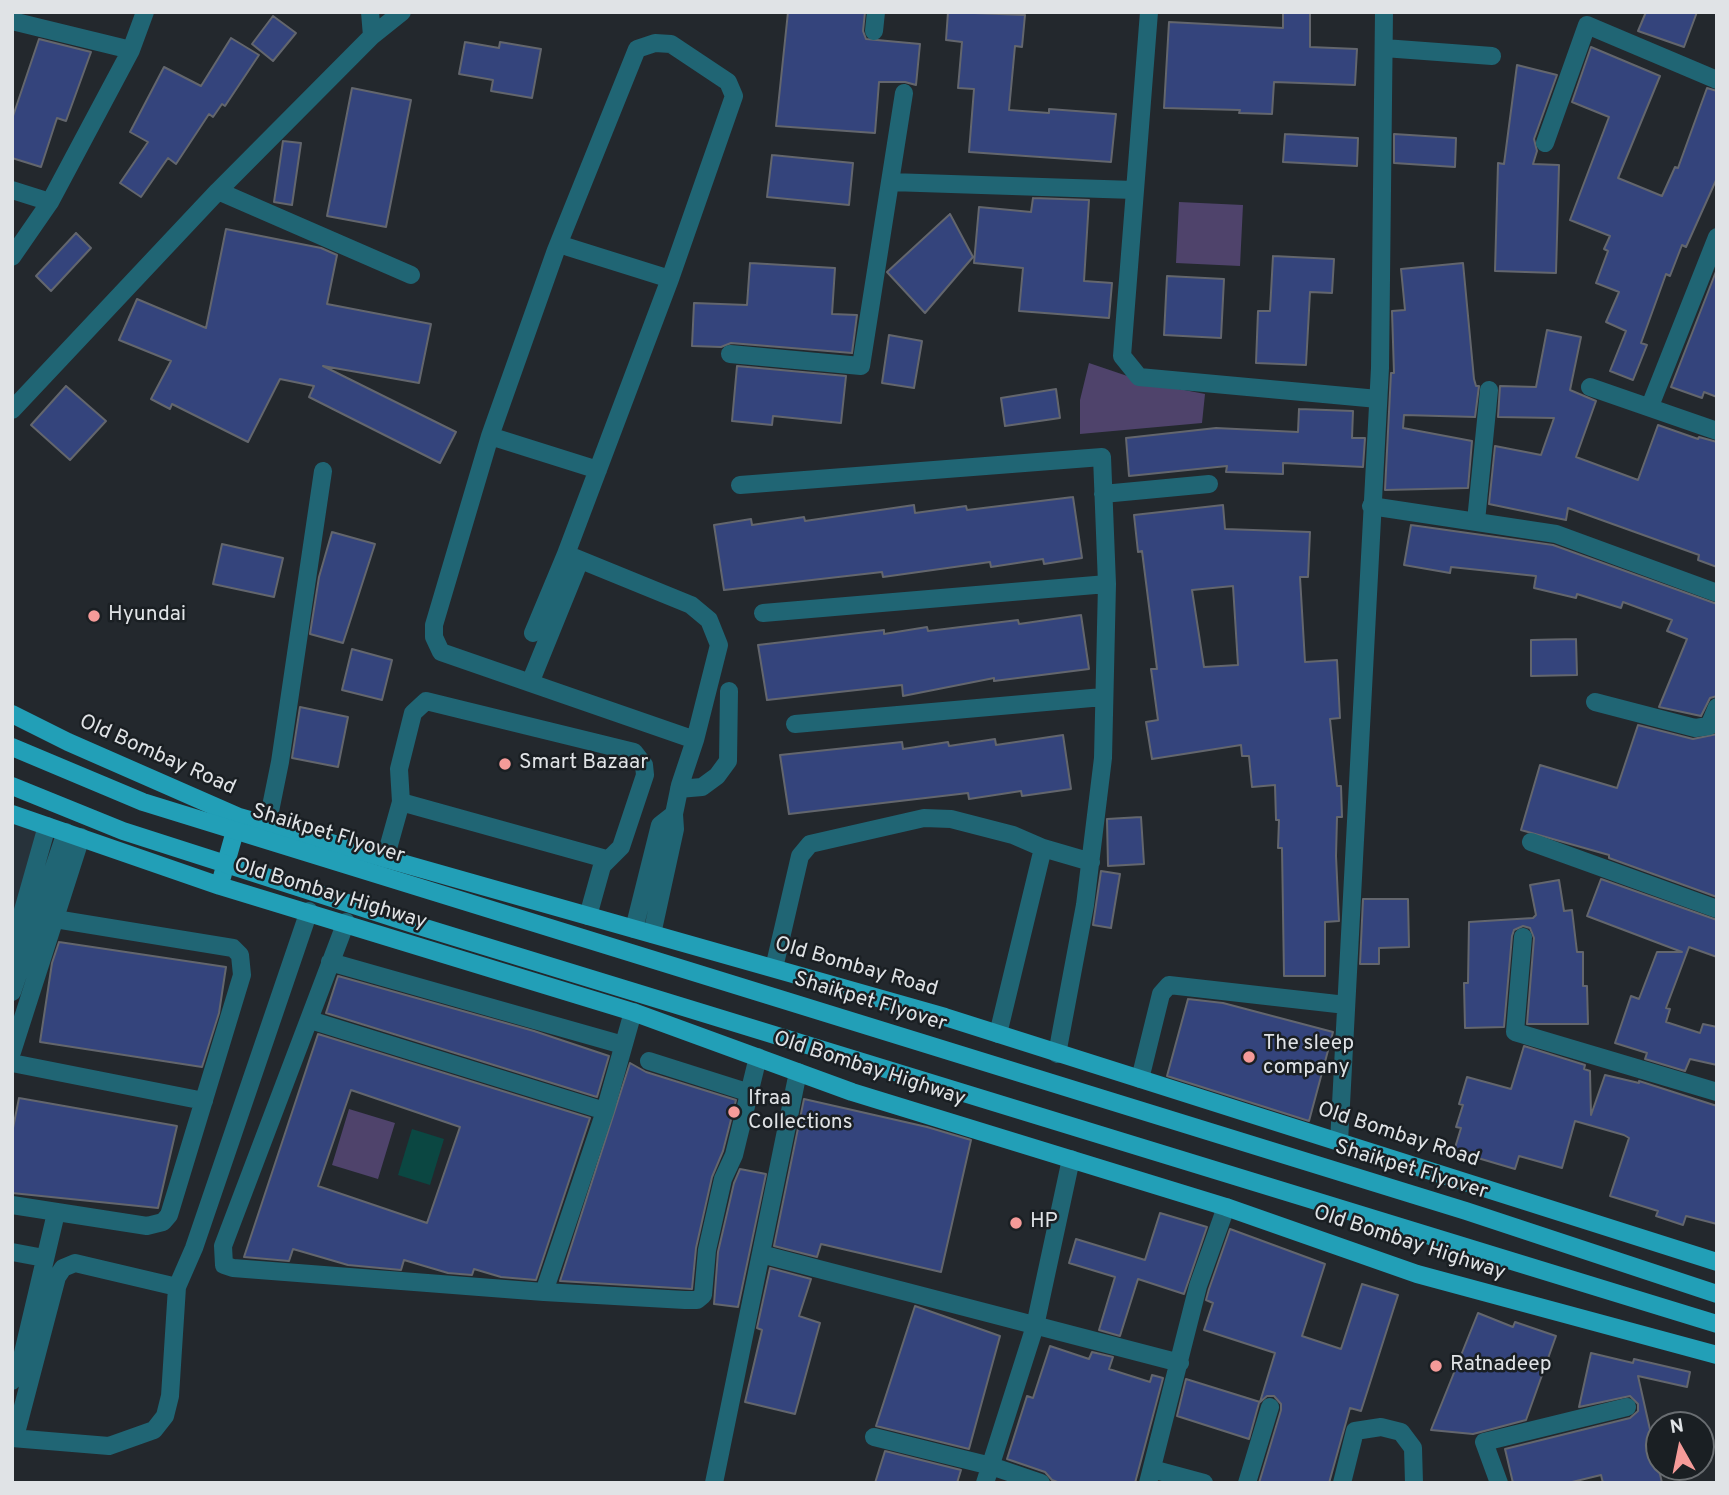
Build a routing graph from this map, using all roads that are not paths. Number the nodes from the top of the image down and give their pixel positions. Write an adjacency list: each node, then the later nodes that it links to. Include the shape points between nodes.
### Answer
1 (145, 12): 11 (street)
2 (370, 12): 9 (street)
3 (402, 12): 9 (street)
4 (876, 12): 8 (street)
5 (1149, 12): 18 (street)
6 (1384, 12): 10 (street)
7 (12, 21): 11 (street)
8 (874, 31)
9 (372, 36): 19 (street)
10 (1384, 48): 12 (street); 29 (street)
11 (131, 50): 20 (street)
12 (1492, 56)
13 (1717, 80): 15 (street, via 1587,25)
14 (904, 93): 16 (street)
15 (1545, 143)
16 (890, 182): 18 (street); 26 (street, via 861,366)
17 (12, 190): 20 (street)
18 (1134, 190): 29 (street, via 1122,356 1139,377)
19 (218, 191): 24 (street); 31 (street)
20 (50, 202): 23 (street)
21 (1717, 237): 30 (street)
22 (568, 247): 25 (street)
23 (12, 257)
24 (411, 275)
25 (670, 279): 33 (street, via 734,96 729,82 671,44 655,43 637,49 556,250); 34 (street)
26 (730, 354)
27 (1590, 387): 30 (street)
28 (1489, 390): 40 (street)
29 (1378, 399): 39 (street)
30 (1650, 406): 32 (street)
31 (12, 410)
32 (1717, 431)
33 (490, 436): 34 (street); 46 (street, via 434,638 441,652)
34 (598, 470): 41 (street)
35 (323, 471): 61 (street)
36 (1209, 484): 38 (street)
37 (740, 485): 38 (street, via 1102,457)
38 (1103, 494): 42 (street)
39 (1371, 506): 40 (street); 82 (street)
40 (1476, 521): 43 (street, via 1556,534)
41 (573, 557): 45 (street); 46 (street); 53 (street, via 691,605 709,620 719,645)
42 (1107, 584): 44 (street); 48 (street)
43 (1717, 593)
44 (763, 613)
45 (533, 634)
46 (530, 683): 53 (street)
47 (729, 691): 56 (street, via 728,761 702,787)
48 (1103, 697): 52 (street); 68 (street, via 1103,758)
49 (1595, 702): 50 (street, via 1695,728 1709,726)
50 (1717, 707)
51 (12, 713): 60 (main road, Old Bombay Road)
52 (795, 724)
53 (695, 740): 56 (street)
54 (12, 747): 109 (main road, Shaikpet Flyover, bridge, via 143,802 1466,1211)
55 (12, 786): 110 (main road, bridge, via 122,831 419,926)
56 (680, 789): 59 (street)
57 (401, 802): 66 (street); 67 (street); 67 (street, via 399,769 413,713 426,701 634,752 645,765 645,775 621,846)
58 (12, 814): 62 (main road, Old Bombay Highway)
59 (674, 814): 75 (street, via 660,825); 76 (street, via 675,829)
60 (239, 817): 61 (main road, Old Bombay Road); 69 (main road)
61 (267, 825): 66 (main road, Old Bombay Road)
62 (47, 827): 63 (main road, Old Bombay Highway); 78 (street)
63 (73, 834): 69 (main road, Old Bombay Highway); 73 (street); 81 (street)
64 (1531, 842): 70 (street)
65 (1044, 848): 68 (street); 80 (street, via 951,818 923,818 810,844 800,856); 85 (street)
66 (385, 859): 72 (main road, Old Bombay Road)
67 (606, 859): 72 (street)
68 (1091, 862): 88 (street)
69 (220, 886): 71 (main road, Old Bombay Highway)
70 (1717, 909)
71 (309, 911): 74 (main road, Old Bombay Highway); 107 (street)
72 (588, 916): 75 (main road, Old Bombay Road)
73 (55, 919): 87 (street); 96 (street, via 233,948 240,955 242,975)
74 (346, 922): 79 (street); 83 (main road, Old Bombay Highway)
75 (634, 929): 76 (main road, Old Bombay Road)
76 (652, 934): 80 (main road, Old Bombay Road)
77 (1523, 937): 94 (street, via 1515,1032)
78 (12, 949)
79 (330, 962): 84 (street); 86 (street)
80 (774, 968): 85 (main road, Old Bombay Road)
81 (12, 992)
82 (1346, 1005): 93 (street, via 1169,985 1161,994); 98 (street)
83 (633, 1012): 86 (street); 89 (main road, Old Bombay Highway)
84 (310, 1020): 97 (street); 108 (street, via 223,1246 224,1265)
85 (998, 1034): 88 (main road, Old Bombay Road)
86 (623, 1045): 97 (street)
87 (12, 1052)
88 (1058, 1054): 93 (main road, Old Bombay Road)
89 (758, 1057): 92 (main road, Old Bombay Highway); 95 (street)
90 (649, 1061): 95 (street)
91 (12, 1063): 96 (street)
92 (798, 1072): 99 (main road, Old Bombay Highway); 104 (street)
93 (1140, 1079): 98 (main road, Old Bombay Road)
94 (1717, 1092)
95 (750, 1093): 108 (street, via 723,1180 707,1250 703,1295 685,1300)
96 (204, 1101): 102 (street, via 163,1222 147,1226)
97 (605, 1111): 108 (street)
98 (1339, 1142): 106 (main road, Old Bombay Road)
99 (1072, 1159): 101 (main road, Old Bombay Highway); 111 (street)
100 (12, 1205): 102 (street)
101 (1226, 1207): 112 (main road, Old Bombay Highway, via 1417,1274); 113 (street, via 1198,1286)
102 (56, 1213): 105 (street)
103 (12, 1252): 105 (street)
104 (761, 1254): 111 (street); 121 (street)
105 (44, 1258): 114 (street, via 18,1374)
106 (1717, 1262)
107 (177, 1287): 117 (street, via 170,1396 165,1416 154,1430 109,1446); 117 (street, via 75,1263 63,1268)
108 (544, 1292)
109 (1717, 1294)
110 (1717, 1324)
111 (1034, 1326): 113 (street); 119 (street)
112 (1717, 1355)
113 (1180, 1363): 120 (street)
114 (12, 1381)
115 (1627, 1407): 127 (street, via 1484,1442)
116 (1270, 1408): 124 (street)
117 (13, 1437)
118 (874, 1437): 119 (street)
119 (988, 1474): 122 (street)
120 (1150, 1476): 123 (street)
121 (714, 1483)
122 (1041, 1483)
123 (1204, 1483)
124 (1247, 1483)
125 (1342, 1483): 126 (street, via 1355,1431 1381,1427 1401,1432 1413,1448)
126 (1414, 1483)
127 (1499, 1483)

